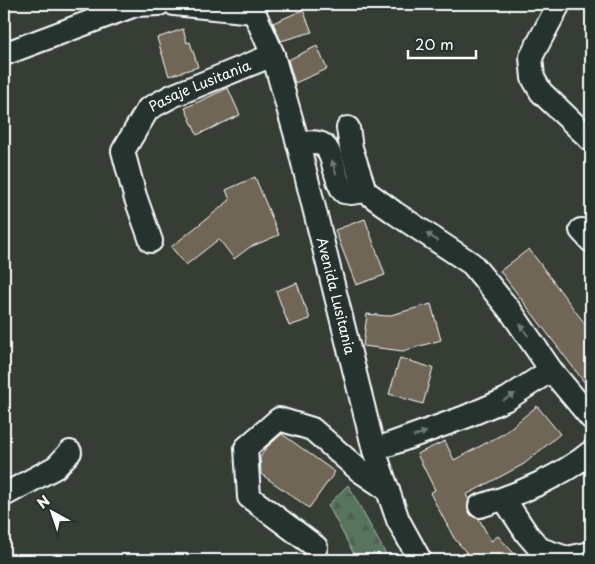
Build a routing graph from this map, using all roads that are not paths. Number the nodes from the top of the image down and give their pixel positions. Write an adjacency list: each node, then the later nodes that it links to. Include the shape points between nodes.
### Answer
1 (160, 4): 5 (street, via 135,5)
2 (174, 4): 4 (street)
3 (559, 4): 8 (street, via 531,57 533,78 541,92)
4 (251, 8): 6 (street, Avenida Lusitania)
5 (4, 54)
6 (273, 55): 9 (street, Avenida Lusitania); 11 (street, Pasaje Lusitania, via 148,109 124,151 134,196)
7 (348, 128): 10 (street)
8 (591, 140)
9 (298, 143): 10 (street, one-way to 9, via 344,192 324,145); 14 (street, Avenida Lusitania)
10 (366, 191): 12 (street, one-way to 10, via 512,313 472,264)
11 (151, 241)
12 (551, 370): 13 (street); 14 (street, one-way to 12, via 507,399)
13 (591, 418)
14 (374, 450): 17 (street, Avenida Lusitania)
15 (70, 452): 18 (street, via 56,467)
16 (591, 452): 19 (street, via 575,465)
17 (388, 490): 21 (street, via 360,471 312,429 279,419 246,448 249,497); 23 (street, Avenida Lusitania, via 398,520)
18 (4, 495)
19 (504, 499): 20 (street); 22 (street, via 540,549 567,558)
20 (480, 506)
21 (316, 547)
22 (591, 553)
23 (420, 560)

